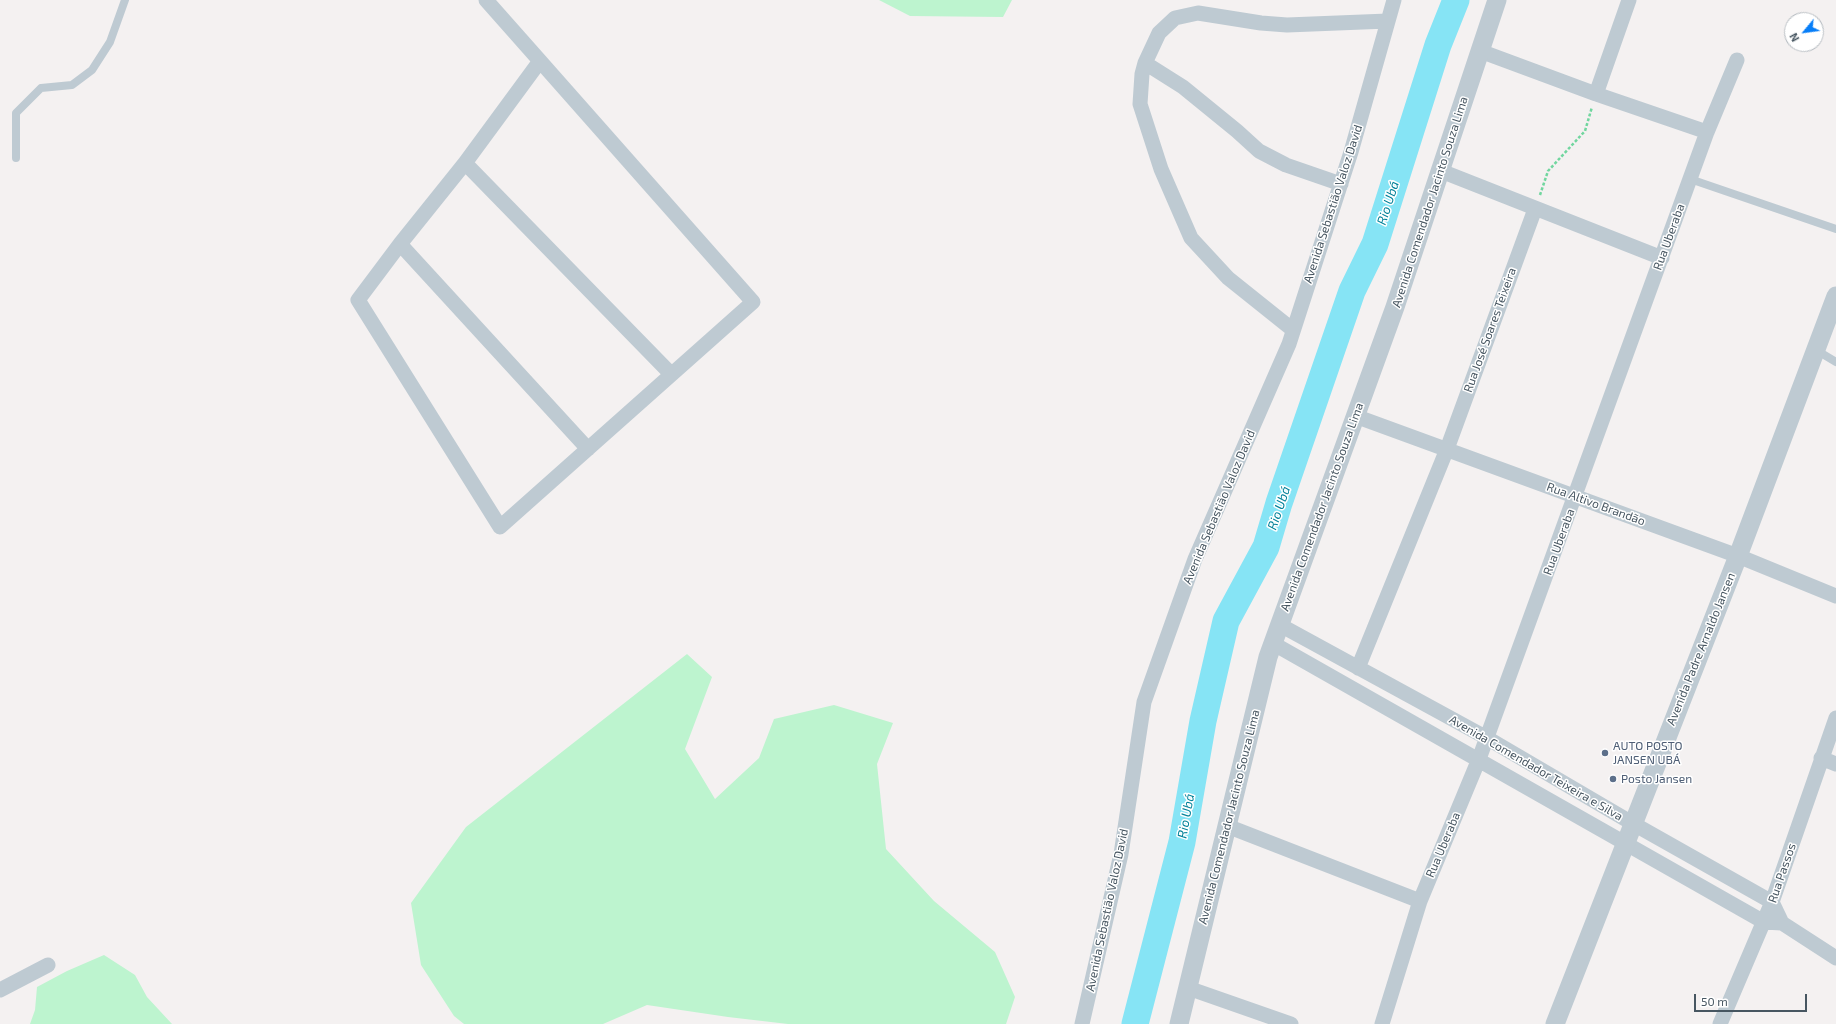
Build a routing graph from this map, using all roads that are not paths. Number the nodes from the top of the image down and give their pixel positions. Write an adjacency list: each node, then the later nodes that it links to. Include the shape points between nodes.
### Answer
1 (125, 0): 13 (lane, via 110,42 92,70 72,85 41,88 16,113)
2 (486, 0): 9 (street)
3 (1394, 0): 6 (street, Avenida Sebastião Valoz David)
4 (1497, 0): 7 (street, Avenida Comendador Jacinto Souza Lima)
5 (1629, 0): 11 (street)
6 (1388, 21): 10 (street, via 1287,25 1198,13 1174,18 1159,33); 17 (street, Avenida Sebastião Valoz David)
7 (1480, 51): 11 (street); 15 (street, Avenida Comendador Jacinto Souza Lima)
8 (1737, 60): 12 (street, Rua Uberaba)
9 (540, 61): 14 (street); 26 (street, via 753,302)
10 (1145, 63): 17 (street, via 1183,87 1259,151 1286,165); 23 (street, via 1140,104 1161,170 1191,238 1228,278)
11 (1596, 94): 12 (street)
12 (1707, 132): 16 (street, Rua Uberaba)
13 (16, 158)
14 (465, 163): 20 (street); 26 (street)
15 (1440, 171): 18 (street); 27 (street, Avenida Comendador Jacinto Souza Lima, via 1395,307)
16 (1690, 179): 19 (lane); 21 (street, Rua Uberaba)
17 (1341, 184): 23 (street, Avenida Sebastião Valoz David)
18 (1535, 209): 21 (street); 29 (street, Rua José Soares Teixeira)
19 (1836, 229)
20 (400, 244): 28 (street); 28 (street, via 358,300 500,527)
21 (1662, 258): 30 (street, Rua Uberaba)
22 (1836, 296): 24 (street, Avenida Padre Arnaldo Jansen)
23 (1293, 330): 52 (street, Avenida Sebastião Valoz David, via 1195,559 1144,702 1121,854)
24 (1816, 350): 25 (lane); 31 (street, Avenida Padre Arnaldo Jansen)
25 (1836, 362)
26 (671, 374): 28 (street)
27 (1355, 416): 29 (street, Rua Altivo Brandão); 33 (street, Avenida Comendador Jacinto Souza Lima)
28 (588, 449)
29 (1447, 449): 30 (street, Rua Altivo Brandão); 35 (street, Rua José Soares Teixeira)
30 (1575, 496): 31 (street, Rua Altivo Brandão); 37 (street, Rua Uberaba)
31 (1738, 556): 32 (street, Rua Altivo Brandão); 41 (street, Avenida Padre Arnaldo Jansen)
32 (1836, 596)
33 (1280, 625): 34 (street, Avenida Comendador Jacinto Souza Lima); 35 (street, Avenida Comendador Teixeira e Silva)
34 (1274, 644): 39 (street, Avenida Comendador Teixeira e Silva); 42 (street, Avenida Comendador Jacinto Souza Lima, via 1268,657)
35 (1358, 668): 37 (street, Avenida Comendador Teixeira e Silva)
36 (1836, 718): 38 (street, Rua Passos)
37 (1487, 738): 39 (street, Rua Uberaba); 41 (street, Avenida Comendador Teixeira e Silva)
38 (1821, 758): 40 (street); 45 (street, Rua Passos)
39 (1479, 759): 43 (street, Avenida Comendador Teixeira e Silva); 44 (street, Rua Uberaba)
40 (1836, 764)
41 (1632, 824): 43 (street, Avenida Padre Arnaldo Jansen); 45 (street, Avenida Comendador Teixeira e Silva)
42 (1227, 826): 44 (street); 50 (street, Avenida Comendador Jacinto Souza Lima)
43 (1626, 843): 46 (street, Avenida Comendador Teixeira e Silva); 56 (street, Avenida Padre Arnaldo Jansen)
44 (1420, 901): 55 (street, Rua Uberaba)
45 (1772, 902): 46 (street, Rua Passos); 47 (street)
46 (1764, 922): 47 (street, Avenida Comendador Teixeira e Silva); 57 (street, Rua Passos)
47 (1782, 923): 48 (street, Avenida Comendador Teixeira e Silva)
48 (1836, 958)
49 (48, 965): 51 (street)
50 (1188, 988): 53 (street, Avenida Comendador Jacinto Souza Lima); 54 (street)
51 (0, 990)
52 (1082, 1024)
53 (1179, 1024)
54 (1291, 1024)
55 (1382, 1024)
56 (1555, 1024)
57 (1720, 1024)

